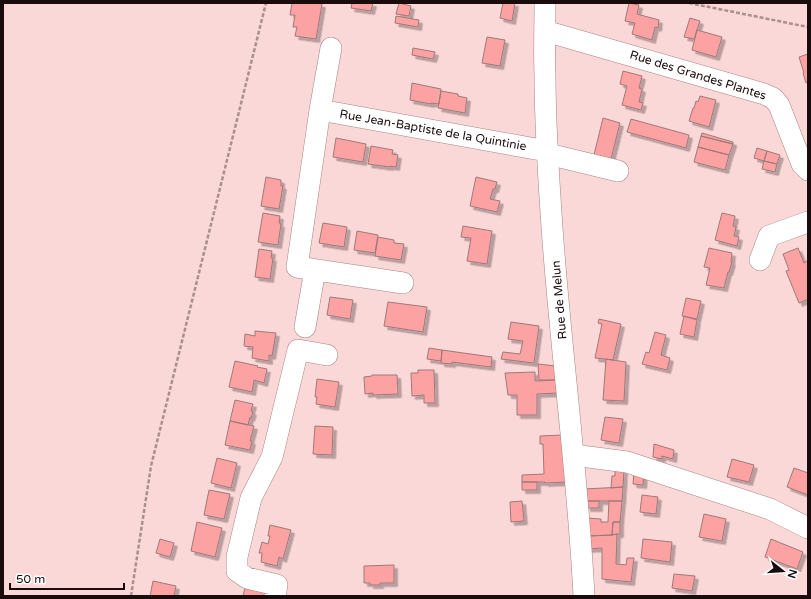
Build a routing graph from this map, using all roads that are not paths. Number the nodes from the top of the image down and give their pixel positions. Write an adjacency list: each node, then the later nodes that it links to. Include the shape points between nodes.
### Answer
1 (545, 3): 2 (street, Rue de Melun)
2 (545, 31): 5 (street, Rue de Melun); 7 (street, Rue des Grandes Plantes, via 773,98 780,105)
3 (331, 48): 4 (street)
4 (320, 110): 5 (street, Rue Jean-Baptiste de la Quintinie); 10 (street)
5 (547, 153): 6 (street, Rue Jean-Baptiste de la Quintinie); 14 (street, Rue de Melun)
6 (618, 171)
7 (806, 172)
8 (808, 222): 9 (street, via 769,236)
9 (760, 260)
10 (306, 269): 11 (street); 12 (street)
11 (402, 283)
12 (305, 327)
13 (328, 355): 16 (street, via 298,350 272,456 251,498 237,557 237,571 246,578 277,585)
14 (573, 455): 15 (street, via 627,462 770,509); 17 (street, Rue de Melun)
15 (808, 528)
16 (275, 596)
17 (584, 596)

